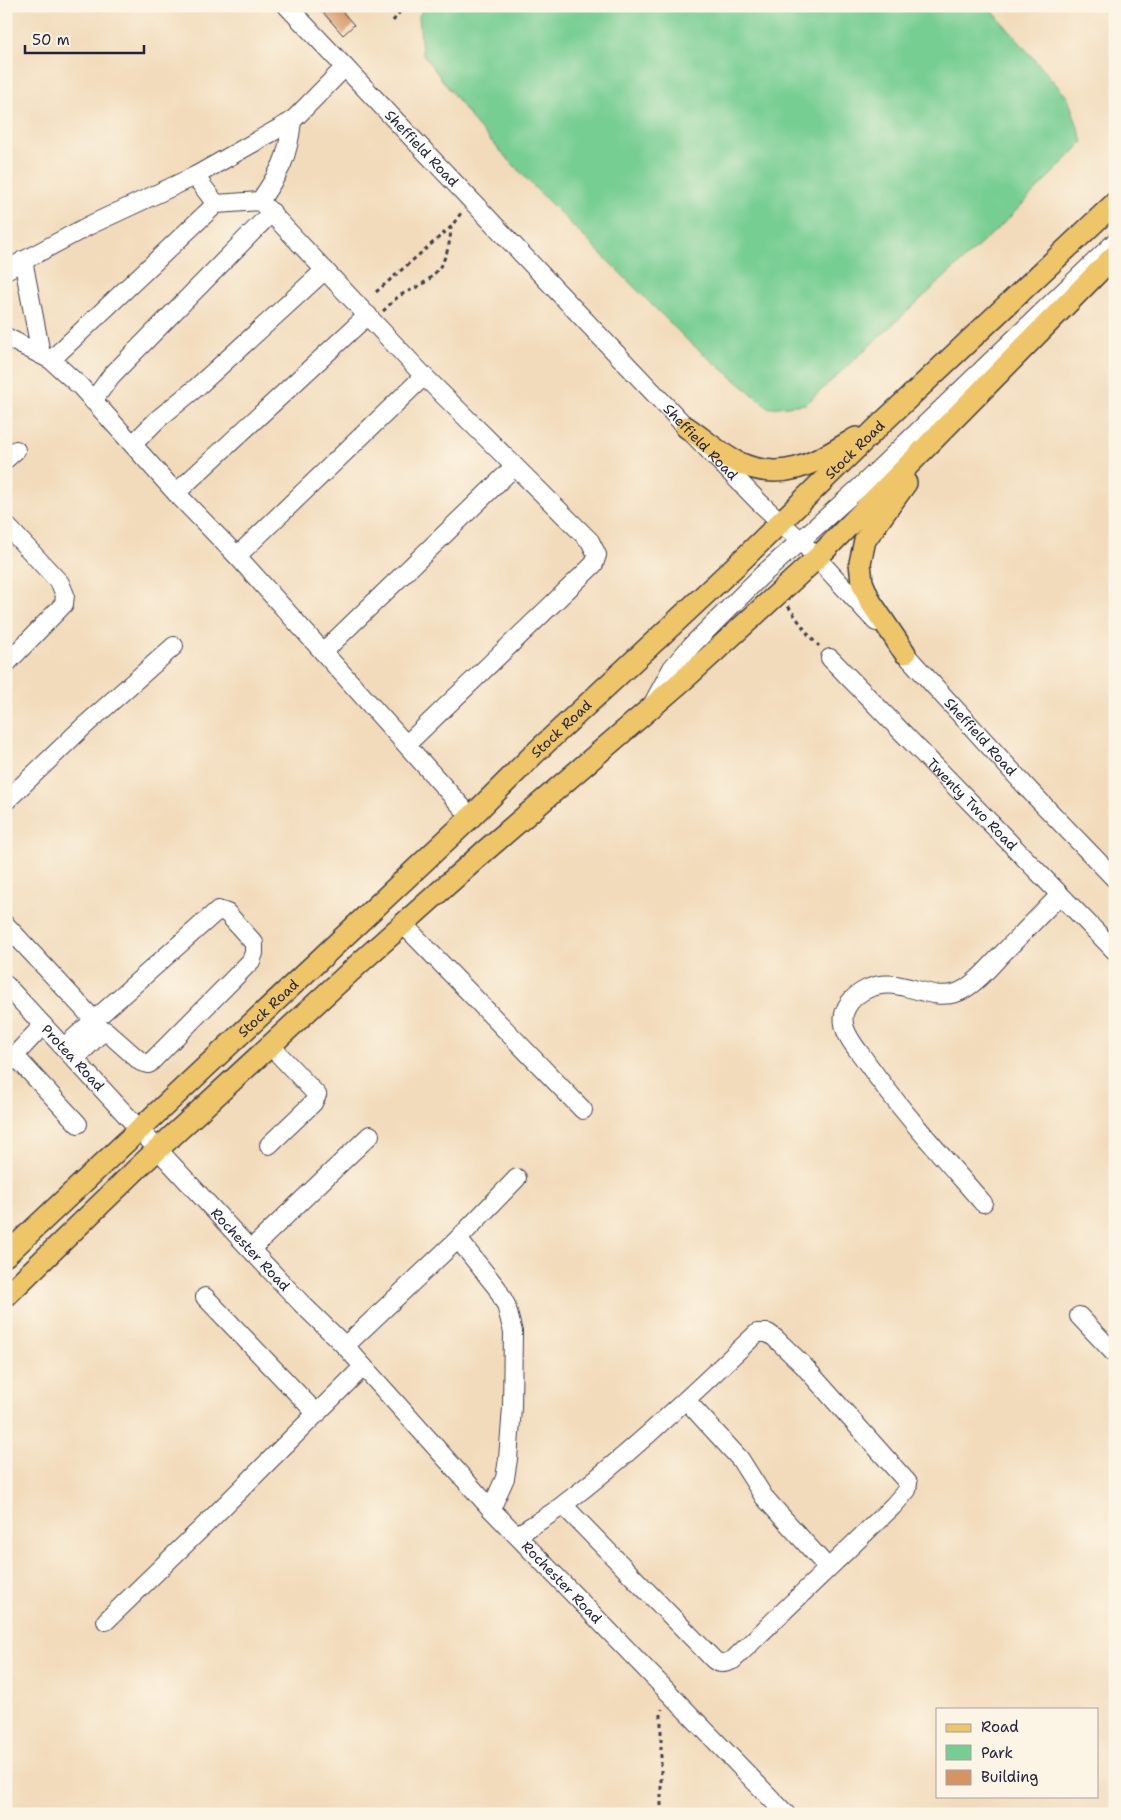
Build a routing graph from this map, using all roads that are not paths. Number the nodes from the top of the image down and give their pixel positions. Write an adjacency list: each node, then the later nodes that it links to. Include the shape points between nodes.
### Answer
1 (287, 6): 2 (street, Sheffield Road)
2 (345, 67): 3 (street); 19 (street, Sheffield Road)
3 (292, 121): 4 (street); 7 (street, via 289,146)
4 (195, 176): 6 (street); 9 (street)
5 (1115, 203): 18 (main road, Stock Road)
6 (216, 204): 7 (street); 15 (street)
7 (266, 206): 12 (street); 17 (street, via 111,376)
8 (1115, 242): 26 (street)
9 (22, 260): 11 (street); 15 (street)
10 (1112, 263): 20 (main road, Stock Road)
11 (6, 270)
12 (325, 270): 13 (street); 21 (street)
13 (370, 318): 16 (street); 23 (street)
14 (6, 337): 15 (street)
15 (46, 357): 17 (street)
16 (424, 376): 22 (street); 27 (street)
17 (93, 401): 21 (street)
18 (884, 422): 19 (main road, via 811,464 777,472 736,462); 24 (main road, Stock Road)
19 (686, 427): 24 (street, Sheffield Road)
20 (935, 439): 28 (main road, Stock Road); 31 (main road, via 865,540 860,564 862,582 870,601)
21 (132, 444): 23 (street)
22 (514, 467): 30 (street); 35 (street, via 590,541 597,560)
23 (176, 493): 27 (street)
24 (781, 522): 26 (street, Sheffield Road); 37 (main road, Stock Road)
25 (6, 525): 33 (street, via 60,583 65,595 64,604)
26 (800, 541): 28 (street, Sheffield Road); 34 (street, via 682,655)
27 (237, 556): 30 (street)
28 (817, 558): 31 (street, Sheffield Road); 34 (main road, Stock Road)
29 (174, 646): 36 (street)
30 (323, 652): 35 (street)
31 (905, 653): 38 (street, Sheffield Road)
32 (830, 658): 39 (street, Twenty Two Road)
33 (6, 664)
34 (649, 709): 40 (main road, Stock Road)
35 (407, 744): 37 (street)
36 (6, 800)
37 (471, 817): 51 (main road, Stock Road)
38 (1115, 879)
39 (1060, 895): 42 (street, Twenty Two Road); 56 (street, via 970,986 956,993 944,994 891,983 879,985 856,995 845,1010 845,1028 850,1038 890,1095)
40 (403, 924): 46 (main road, Stock Road); 49 (street)
41 (6, 925): 44 (street)
42 (1115, 951)
43 (6, 986): 45 (street, Protea Road)
44 (94, 1020): 47 (street); 47 (street, via 218,910 227,912 254,944 251,961 149,1064 142,1062 106,1031)
45 (43, 1025): 47 (street, Protea Road); 48 (street)
46 (270, 1046): 53 (street, via 316,1095 313,1103); 54 (main road, Stock Road)
47 (70, 1053): 51 (street, Protea Road)
48 (10, 1060): 50 (street)
49 (583, 1110)
50 (78, 1124)
51 (139, 1129): 54 (street, Protea Road); 59 (main road, Stock Road)
52 (370, 1135): 58 (street)
53 (269, 1145)
54 (158, 1150): 58 (street, Rochester Road); 60 (main road, Stock Road)
55 (517, 1178): 57 (street)
56 (982, 1203)
57 (458, 1239): 63 (street); 69 (street, via 498,1288 513,1332 508,1459 505,1478)
58 (250, 1249): 63 (street, Rochester Road)
59 (6, 1254)
60 (6, 1296)
61 (205, 1297): 67 (street)
62 (1078, 1316): 64 (street)
63 (345, 1346): 65 (street, Rochester Road)
64 (1115, 1354)
65 (364, 1367): 67 (street); 69 (street, Rochester Road)
66 (686, 1400): 68 (street, via 608,1470); 71 (street, via 740,1459 764,1497); 71 (street, via 757,1333 768,1333 803,1365 903,1476 908,1483 907,1490)
67 (317, 1414): 72 (street)
68 (563, 1505): 70 (street); 71 (street, via 719,1664 733,1660)
69 (491, 1509): 70 (street, Rochester Road)
70 (517, 1535): 73 (street, Rochester Road)
71 (828, 1568)
72 (106, 1621)
73 (786, 1814)

